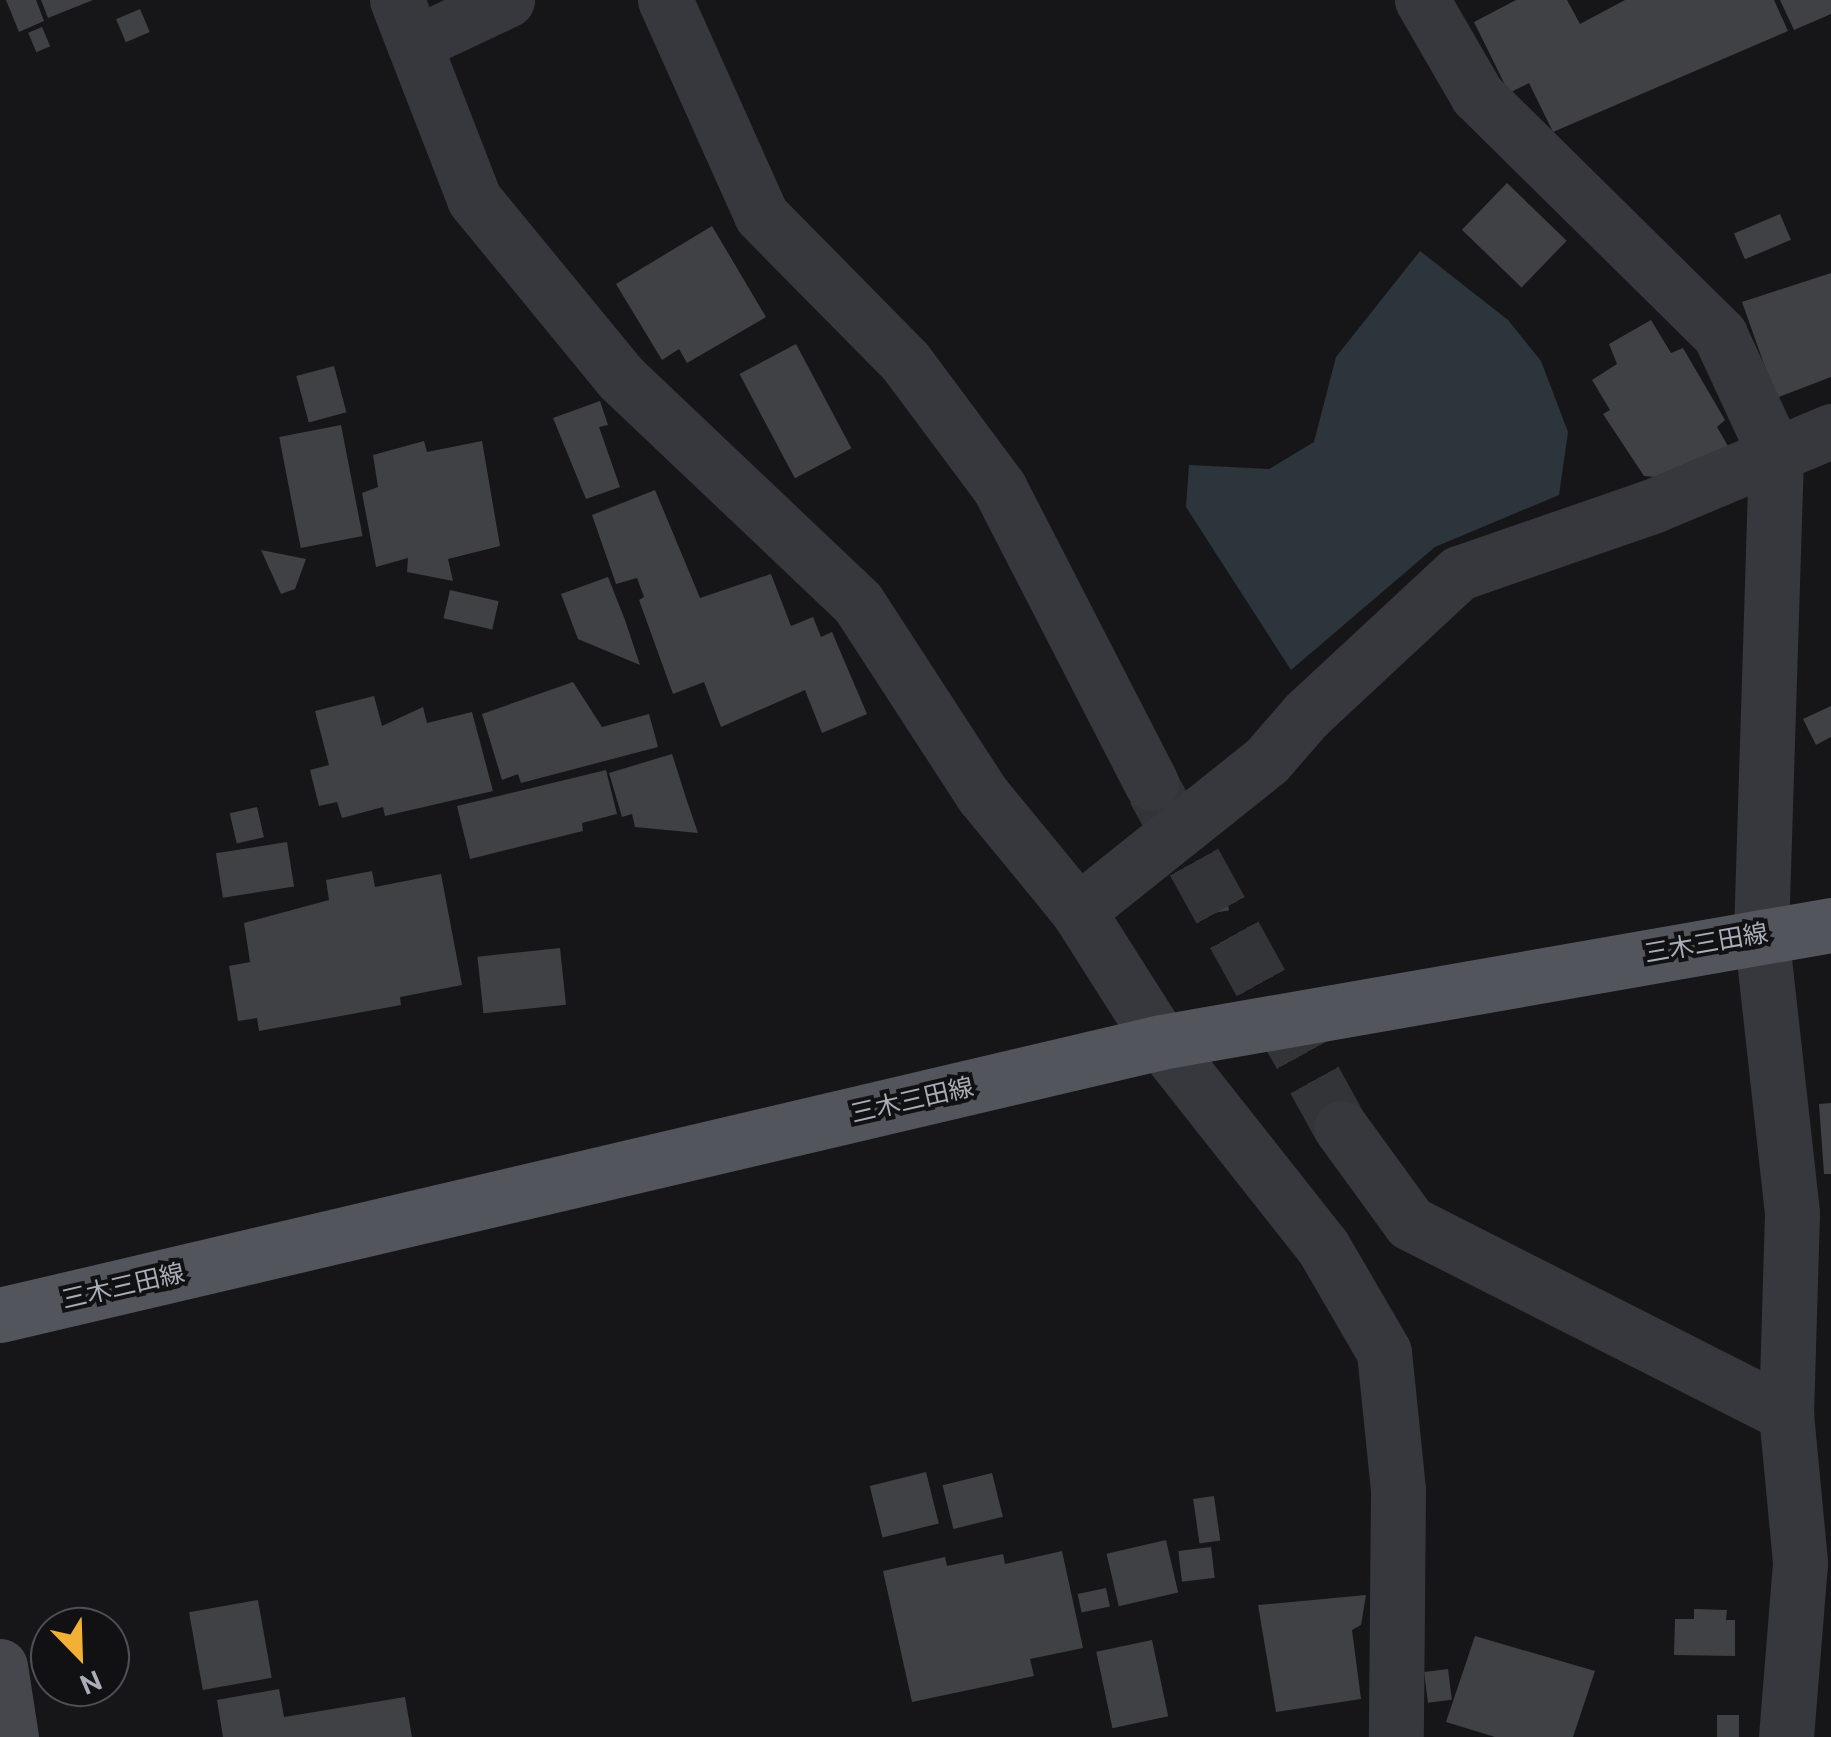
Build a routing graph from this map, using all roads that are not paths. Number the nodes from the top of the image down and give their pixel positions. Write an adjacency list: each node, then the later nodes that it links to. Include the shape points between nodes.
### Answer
1 (507, 0): 4 (street)
2 (666, 0): 7 (street, via 761,215 906,361 998,487)
3 (1422, 0): 6 (street, via 1477,96 1720,335)
4 (406, 22): 8 (street, via 474,199 620,378 858,603 982,794)
5 (1831, 431): 6 (street)
6 (1776, 456): 8 (street, via 1459,572 1306,714 1267,760); 10 (street)
7 (1151, 783)
8 (1078, 912): 11 (street)
9 (1831, 925): 10 (main road, 三木三田線)
10 (1761, 932): 11 (main road, 三木三田線); 14 (street, via 1792,1213)
11 (1162, 1042): 13 (main road, 三木三田線); 17 (street, via 1323,1247 1384,1352 1398,1490)
12 (1340, 1128): 14 (street, via 1410,1223)
13 (0, 1315)
14 (1786, 1414): 18 (street, via 1800,1563)
15 (0, 1666): 16 (street)
16 (11, 1737)
17 (1396, 1737)
18 (1786, 1737)

